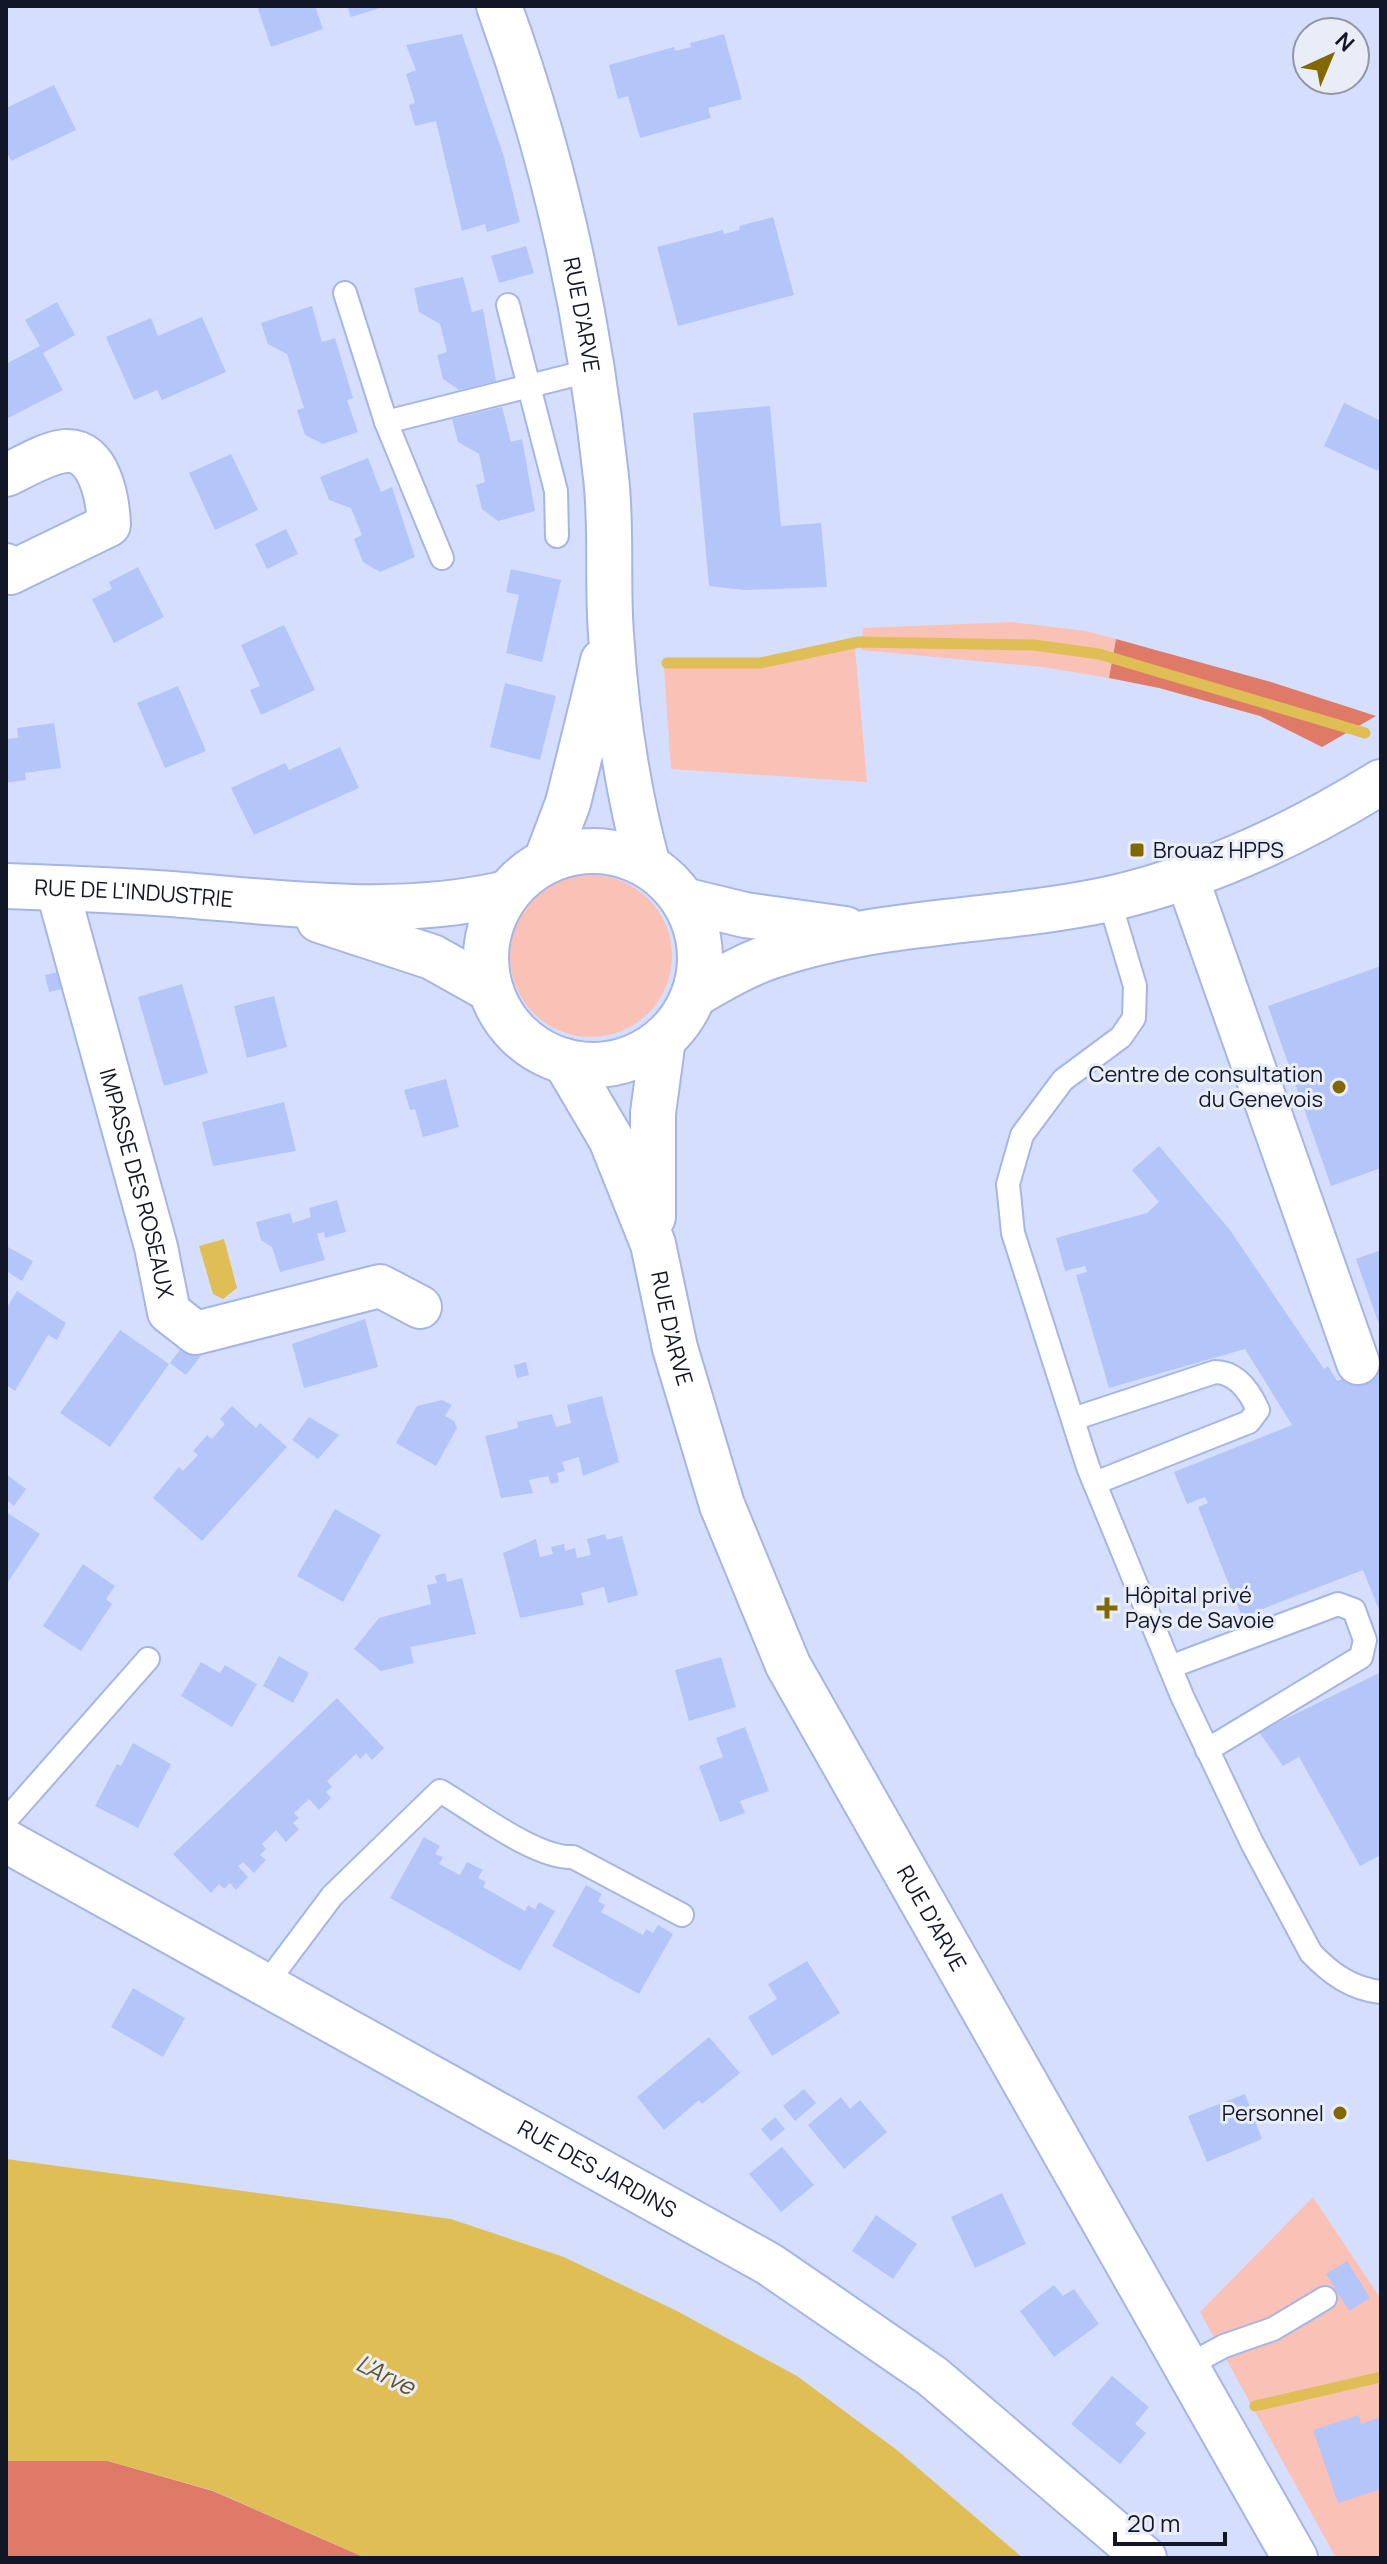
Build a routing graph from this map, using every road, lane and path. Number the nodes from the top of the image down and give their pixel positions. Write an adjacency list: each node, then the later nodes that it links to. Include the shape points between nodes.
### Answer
1 (499, 6): 4 (main road, RUE D'ARVE, via 552,182)
2 (345, 293): 6 (lane)
3 (508, 305): 5 (lane)
4 (593, 370): 5 (lane); 11 (main road, RUE D'ARVE, via 611,545)
5 (529, 386): 6 (lane); 8 (lane, via 556,491)
6 (386, 422): 9 (lane)
7 (6, 475): 10 (street, via 65,451 78,453 101,481 109,525 10,573)
8 (557, 536)
9 (442, 558)
10 (6, 565)
11 (611, 632): 13 (main road, RUE D'ARVE, via 568,803); 14 (main road, RUE D'ARVE, via 629,796)
12 (1381, 782): 15 (main road, via 1275,842)
13 (546, 861): 14 (main road, via 590,850 620,854); 18 (main road)
14 (648, 866): 20 (main road)
15 (1186, 875): 19 (main road); 29 (street)
16 (6, 886): 17 (main road, RUE DE L'INDUSTRIE)
17 (57, 888): 21 (main road, RUE DE L'INDUSTRIE); 28 (street, IMPASSE DES ROSEAUX, via 169,1312 196,1333 380,1286)
18 (507, 893): 21 (main road, RUE DE L'INDUSTRIE, via 437,906); 23 (main road, via 487,940)
19 (1109, 899): 22 (main road, via 989,920); 30 (lane, via 1135,986 1134,1018 1121,1037 1063,1080 1028,1125 1008,1184 1013,1233)
20 (683, 900): 22 (main road); 24 (main road, via 700,946)
21 (263, 905): 23 (main road, RUE DE L'INDUSTRIE, via 400,944)
22 (863, 932): 24 (main road, via 770,956)
23 (491, 990): 26 (main road, via 519,1035)
24 (694, 995): 25 (main road)
25 (663, 1039): 26 (main road, via 627,1060 586,1065); 27 (main road, RUE D'ARVE, via 653,1113)
26 (565, 1061): 27 (main road, RUE D'ARVE, via 611,1139)
27 (653, 1244): 41 (main road, RUE D'ARVE, via 675,1348 722,1505 788,1665)
28 (420, 1307)
29 (1358, 1363)
30 (1073, 1419): 31 (lane); 31 (lane, via 1215,1372 1239,1382 1258,1410 1249,1422)
31 (1095, 1483): 33 (lane)
32 (148, 1659): 35 (lane)
33 (1170, 1667): 34 (lane); 34 (lane, via 1338,1604 1354,1610 1365,1640 1361,1657)
34 (1207, 1750): 39 (lane, via 1311,1953 1332,1974)
35 (6, 1820)
36 (6, 1841): 38 (street, RUE DES JARDINS)
37 (682, 1915): 38 (lane, via 573,1857 538,1849 440,1791 332,1896)
38 (266, 1984): 43 (street, RUE DES JARDINS, via 813,2291 977,2412)
39 (1381, 1992)
40 (1325, 2298): 41 (lane, via 1273,2329)
41 (1187, 2366): 42 (main road, RUE D'ARVE)
42 (1289, 2556)
43 (1145, 2558)

